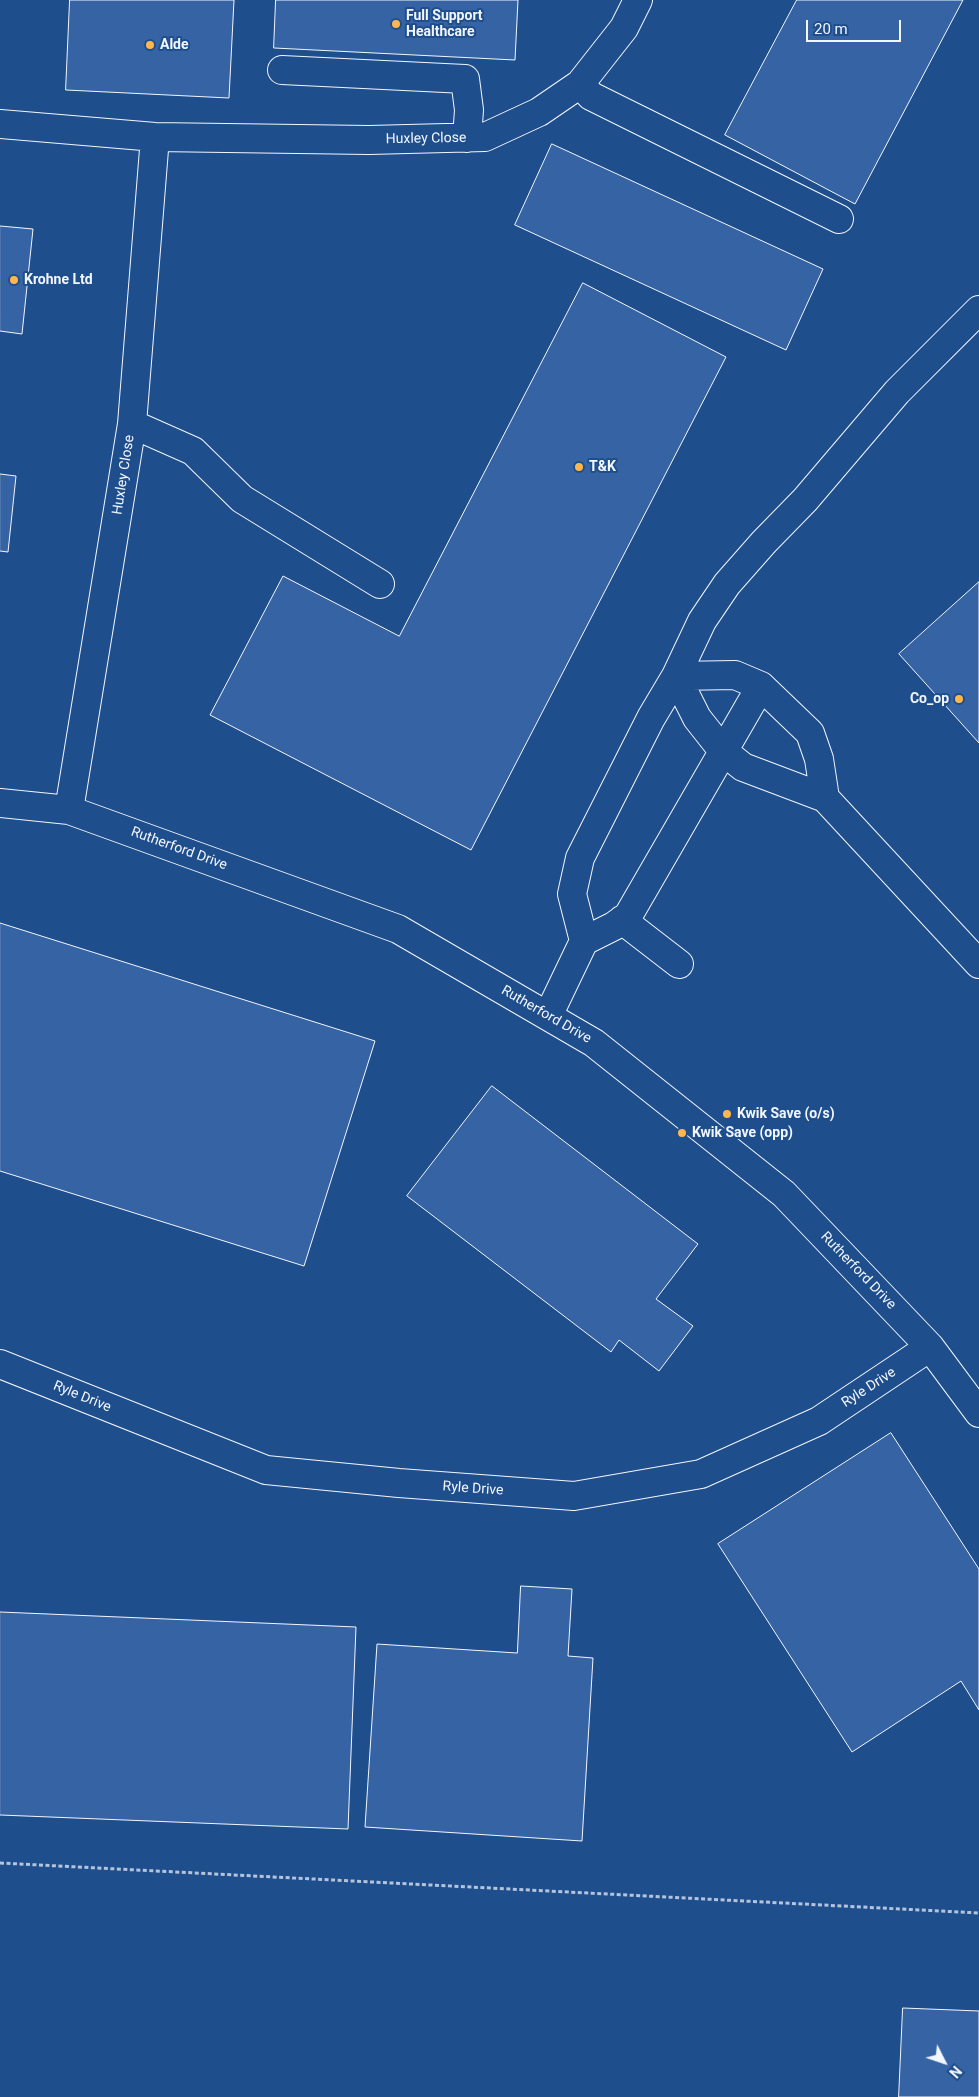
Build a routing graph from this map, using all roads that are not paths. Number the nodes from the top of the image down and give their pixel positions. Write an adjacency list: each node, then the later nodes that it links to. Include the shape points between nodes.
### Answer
1 (638, 0): 3 (street, Huxley Close, via 624,28)
2 (282, 70): 6 (street, via 466,79)
3 (580, 84): 6 (street, Huxley Close, via 539,112 485,137); 7 (street, via 591,96)
4 (0, 124): 5 (street, Huxley Close)
5 (155, 137): 6 (street, Huxley Close); 9 (street, Huxley Close)
6 (467, 138)
7 (839, 219)
8 (979, 310): 11 (street, via 897,392 811,493 727,584 702,621)
9 (132, 424): 10 (street, via 193,452 242,499); 16 (street, Huxley Close)
10 (380, 584)
11 (676, 676): 12 (street, via 735,675); 13 (street, via 697,718); 18 (street, via 651,718 580,858 572,894)
12 (761, 686): 13 (street); 14 (street, via 810,733 819,759)
13 (723, 751): 14 (street, via 743,767); 17 (street, via 628,916)
14 (825, 798): 20 (street)
15 (0, 803): 16 (street, Rutherford Drive)
16 (70, 810): 21 (street, Rutherford Drive, via 398,929)
17 (622, 920): 18 (street); 19 (street)
18 (584, 941): 21 (street)
19 (679, 964)
20 (979, 964)
21 (548, 1016): 22 (street, Rutherford Drive, via 594,1043 784,1194)
22 (930, 1347): 23 (street, Ryle Drive, via 819,1421 700,1474 574,1496 266,1470); 24 (street, Rutherford Drive)
23 (0, 1364)
24 (979, 1413)

